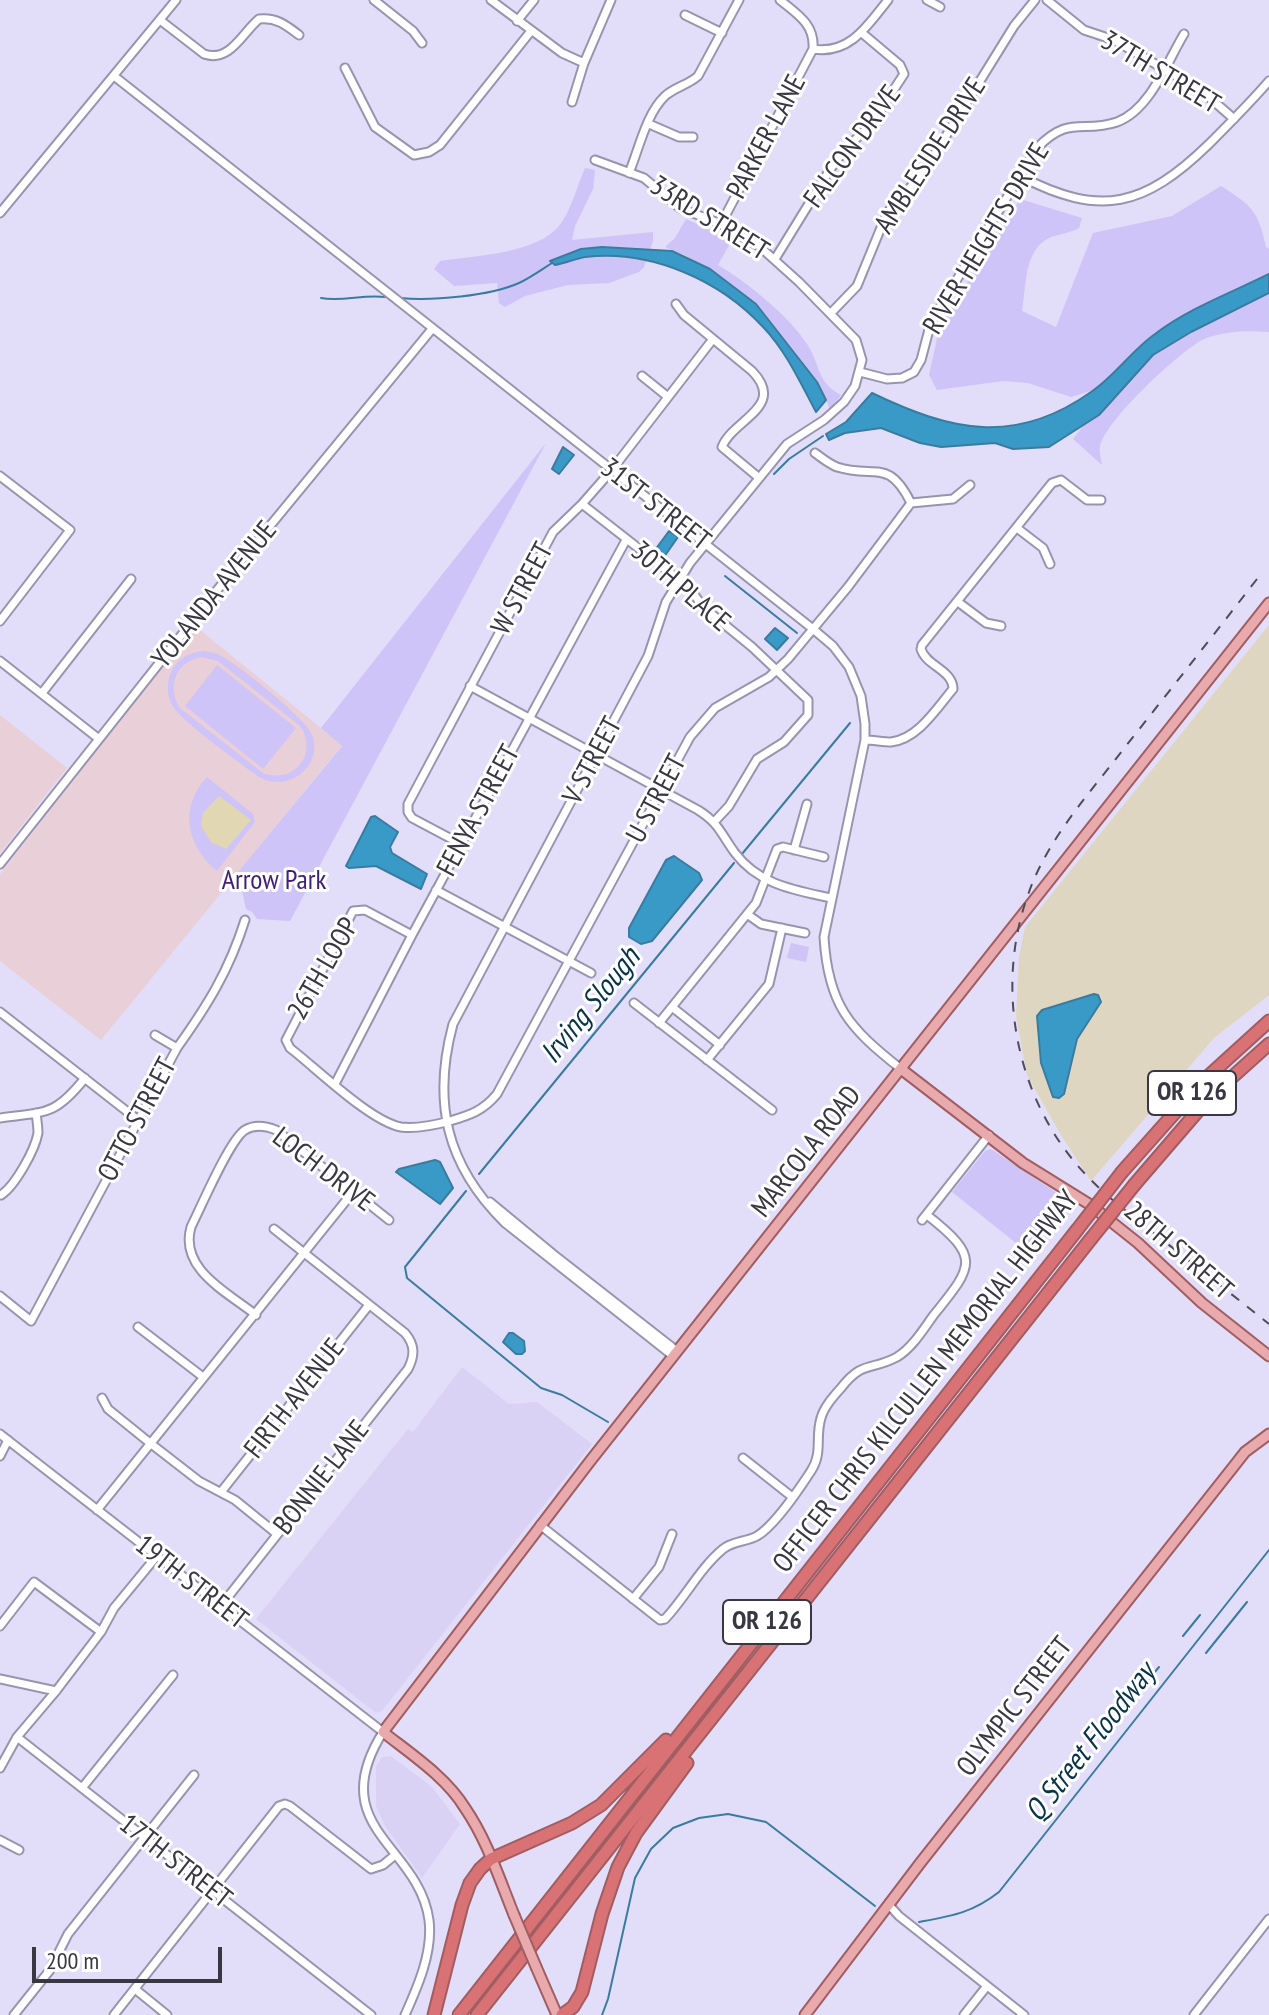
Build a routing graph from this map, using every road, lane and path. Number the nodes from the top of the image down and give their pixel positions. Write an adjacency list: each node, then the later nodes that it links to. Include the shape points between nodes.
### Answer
1 (176, 0): 14 (street)
2 (374, 0): 21 (street)
3 (491, 0): 15 (street)
4 (534, 0): 15 (street)
5 (611, 0): 23 (street)
6 (739, 0): 17 (street)
7 (780, 0): 22 (street, via 811,29)
8 (888, 0): 18 (street)
9 (927, 0): 12 (street)
10 (1035, 0): 39 (street, AMBLESIDE DRIVE, via 923,173 887,213 857,286)
11 (1047, 0): 25 (street, 37TH STREET, via 1084,30)
12 (940, 7)
13 (685, 15): 17 (street)
14 (160, 20): 20 (street, via 212,57 223,56 259,19 280,21); 26 (street)
15 (517, 21): 16 (street)
16 (531, 31): 23 (street); 24 (street, via 440,145 414,155 375,127)
17 (722, 33): 30 (street, via 698,76 664,98)
18 (862, 33): 22 (street, via 836,49); 37 (street, FALCON DRIVE, via 904,74 876,118 829,171)
19 (1184, 34): 25 (street, RIVER HEIGHTS DRIVE)
20 (299, 35)
21 (422, 43)
22 (813, 49): 36 (street, PARKER LANE)
23 (584, 63): 28 (street)
24 (345, 68)
25 (1164, 68): 29 (street, 37TH STREET); 34 (street, RIVER HEIGHTS DRIVE, via 1135,110 1120,121 1067,127 1050,135)
26 (114, 76): 35 (street); 40 (street, 31ST STREET)
27 (1269, 81): 29 (street)
28 (572, 102)
29 (1234, 119): 34 (street, via 1175,175 1121,200 1071,198)
30 (649, 124): 31 (street); 33 (street)
31 (693, 137)
32 (595, 160): 33 (street, 33RD STREET)
33 (629, 173): 36 (street, 33RD STREET, via 652,182 680,208)
34 (1020, 176): 42 (street, RIVER HEIGHTS DRIVE, via 931,322 914,372 887,379)
35 (0, 213)
36 (721, 224): 37 (street, 33RD STREET)
37 (775, 259): 39 (street, 33RD STREET)
38 (676, 304): 41 (street)
39 (831, 313): 42 (street, 33RD STREET, via 861,350)
40 (432, 329): 46 (street, 31ST STREET); 69 (street, YOLANDA AVENUE)
41 (713, 339): 44 (street, W STREET); 47 (street, via 762,384 757,412 739,423 722,447)
42 (860, 372): 47 (street, V STREET, via 835,412 787,444)
43 (642, 376): 44 (street)
44 (668, 397): 46 (street, W STREET)
45 (815, 453): 51 (street, via 834,466 884,471)
46 (611, 471): 52 (street, W STREET); 55 (street, 31ST STREET)
47 (758, 477): 55 (street, V STREET)
48 (2, 481): 61 (street, via 70,530)
49 (970, 485): 51 (street, via 953,499)
50 (1101, 500): 53 (street, via 1087,500 1056,480)
51 (911, 503): 63 (street, U STREET)
52 (582, 504): 54 (street, 30TH PLACE); 66 (street, W STREET, via 553,532)
53 (1017, 528): 56 (street, via 1043,548); 59 (street)
54 (626, 540): 58 (street, 30TH PLACE); 68 (street, FENYA STREET)
55 (705, 543): 58 (street, V STREET); 63 (street, 31ST STREET)
56 (1050, 564)
57 (131, 579): 67 (street)
58 (679, 580): 65 (street, 30TH PLACE); 71 (street, V STREET, via 648,656)
59 (958, 602): 62 (street, via 986,623); 70 (street, via 921,649 954,685 907,737)
60 (1269, 603): 100 (main road, MARCOLA ROAD)
61 (0, 621)
62 (1001, 626)
63 (813, 629): 65 (street, U STREET); 70 (street, 31ST STREET, via 849,667 863,706)
64 (0, 661): 67 (street)
65 (777, 669): 72 (street, U STREET, via 711,712 690,737); 74 (street, 30TH PLACE, via 808,700 808,715 784,742 757,759)
66 (470, 686): 68 (street); 75 (street, W STREET, via 407,810 421,824)
67 (42, 693): 69 (street)
68 (529, 718): 71 (street); 75 (street, FENYA STREET)
69 (99, 739): 78 (street, YOLANDA AVENUE)
70 (865, 740): 81 (street, 31ST STREET)
71 (597, 754): 72 (street); 84 (street, V STREET)
72 (662, 789): 74 (street); 88 (street, U STREET)
73 (807, 804): 76 (street)
74 (715, 821): 79 (street, via 740,859)
75 (461, 844): 80 (street, FENYA STREET)
76 (794, 850): 77 (street); 79 (street, via 777,849)
77 (824, 857)
78 (0, 864)
79 (766, 880): 81 (street); 82 (street)
80 (436, 890): 84 (street); 87 (street, FENYA STREET)
81 (831, 898): 100 (street, 31ST STREET, via 824,937 834,995 859,1033)
82 (747, 914): 85 (street, via 761,924); 91 (street)
83 (245, 920): 98 (street, OTTO STREET, via 225,974)
84 (504, 927): 88 (street); 107 (street, V STREET, via 453,1024 443,1073)
85 (782, 928): 86 (street); 97 (street, via 769,984)
86 (805, 933)
87 (412, 935): 102 (street, FENYA STREET); 102 (street, 26TH LOOP, via 365,910 353,911 289,1030 288,1046)
88 (569, 961): 89 (street); 107 (street, U STREET, via 497,1094 473,1115)
89 (591, 973)
90 (634, 1003): 94 (street)
91 (672, 1007): 94 (street); 97 (street)
92 (0, 1012): 101 (street)
93 (1269, 1021): 142 (highway, OFFICER CHRIS KILCULLEN MEMORIAL HIGHWAY / OR 126, bridge, via 1203,1081 1122,1172)
94 (659, 1023): 99 (street)
95 (155, 1035): 98 (street)
96 (1269, 1044): 139 (highway, OFFICER CHRIS KILCULLEN MEMORIAL HIGHWAY / OR 126, bridge, via 1210,1097 1135,1184)
97 (720, 1045): 99 (street)
98 (177, 1048): 106 (street, OTTO STREET)
99 (707, 1060): 103 (street)
100 (901, 1069): 108 (main road, 28TH STREET); 118 (main road, MARCOLA ROAD)
101 (85, 1078): 104 (street, via 60,1106); 106 (street)
102 (335, 1084): 107 (street, 26TH LOOP, via 390,1124)
103 (772, 1110)
104 (36, 1113): 105 (street); 110 (street, via 35,1143 13,1185)
105 (0, 1118)
106 (138, 1120): 114 (street, OTTO STREET, via 31,1321)
107 (446, 1122): 118 (street, V STREET, via 461,1163 505,1223)
108 (989, 1135): 119 (main road, 28TH STREET, via 1100,1213); 129 (street, via 924,1218 957,1240 966,1258 962,1278 904,1352 856,1371 834,1397 820,1419 816,1463)
109 (353, 1192): 111 (street, LOCH DRIVE); 113 (street); 116 (street, LOCH DRIVE, via 276,1130 254,1126 239,1135 191,1227 189,1252 202,1272)
110 (1, 1195)
111 (389, 1220)
112 (274, 1229): 113 (street)
113 (304, 1253): 115 (street); 116 (street)
114 (0, 1296)
115 (369, 1305): 128 (street, FIRTH AVENUE); 132 (street, BONNIE LANE, via 405,1333 413,1346 408,1369)
116 (256, 1315): 120 (street)
117 (138, 1327): 120 (street)
118 (675, 1354): 131 (main road, MARCOLA ROAD)
119 (1269, 1356)
120 (203, 1377): 125 (street)
121 (102, 1398): 125 (street)
122 (0, 1434): 124 (street, 19TH STREET)
123 (1269, 1434): 155 (main road, OLYMPIC STREET, via 1245,1452)
124 (8, 1440): 126 (street); 130 (street, 19TH STREET)
125 (150, 1443): 128 (street); 130 (street)
126 (0, 1456)
127 (743, 1458): 129 (street)
128 (221, 1492): 132 (street)
129 (791, 1496): 135 (street, via 763,1531 721,1551 665,1619)
130 (97, 1510): 134 (street, 19TH STREET)
131 (540, 1525): 135 (street); 144 (main road, MARCOLA ROAD)
132 (277, 1534): 136 (street, BONNIE LANE)
133 (672, 1534): 135 (street, via 659,1567)
134 (156, 1557): 136 (street, 19TH STREET); 138 (street)
135 (633, 1599)
136 (220, 1607): 144 (street, 19TH STREET)
137 (0, 1626): 138 (street, via 34,1582)
138 (101, 1632): 143 (street)
139 (762, 1657): 166 (highway, OFFICER CHRIS KILCULLEN MEMORIAL HIGHWAY / OR 126); 167 (highway, via 624,1854 610,1886 582,1992 573,2007)
140 (173, 1675): 148 (street)
141 (0, 1679): 143 (street)
142 (718, 1684): 153 (highway, via 601,1805); 165 (highway, OFFICER CHRIS KILCULLEN MEMORIAL HIGHWAY / OR 126)
143 (56, 1691): 145 (street)
144 (383, 1732): 152 (street, via 368,1762 365,1793 373,1825); 153 (main road, via 451,1790)
145 (17, 1737): 146 (street); 148 (street, 17TH STREET)
146 (0, 1768)
147 (194, 1775): 149 (street)
148 (82, 1788): 149 (street, 17TH STREET)
149 (145, 1838): 154 (street, 17TH STREET); 159 (street, via 68,1934 50,1970)
150 (0, 1840): 151 (street)
151 (19, 1850)
152 (395, 1855): 154 (street, via 371,1869 285,1804); 163 (street, via 422,1894 429,1922 430,1941)
153 (491, 1859): 164 (highway, via 470,1883); 167 (main road, bridge)
154 (212, 1891): 158 (street); 162 (street, 17TH STREET)
155 (889, 1905): 157 (street); 168 (main road, OLYMPIC STREET)
156 (1269, 1919): 171 (street)
157 (987, 1986): 169 (street); 170 (street)
158 (135, 1989): 160 (street); 161 (street)
159 (14, 2015)
160 (114, 2015)
161 (167, 2015)
162 (371, 2015)
163 (405, 2015)
164 (434, 2015)
165 (459, 2015)
166 (477, 2015)
167 (559, 2015)
168 (805, 2015)
169 (964, 2015)
170 (1024, 2015)
171 (1194, 2015)

